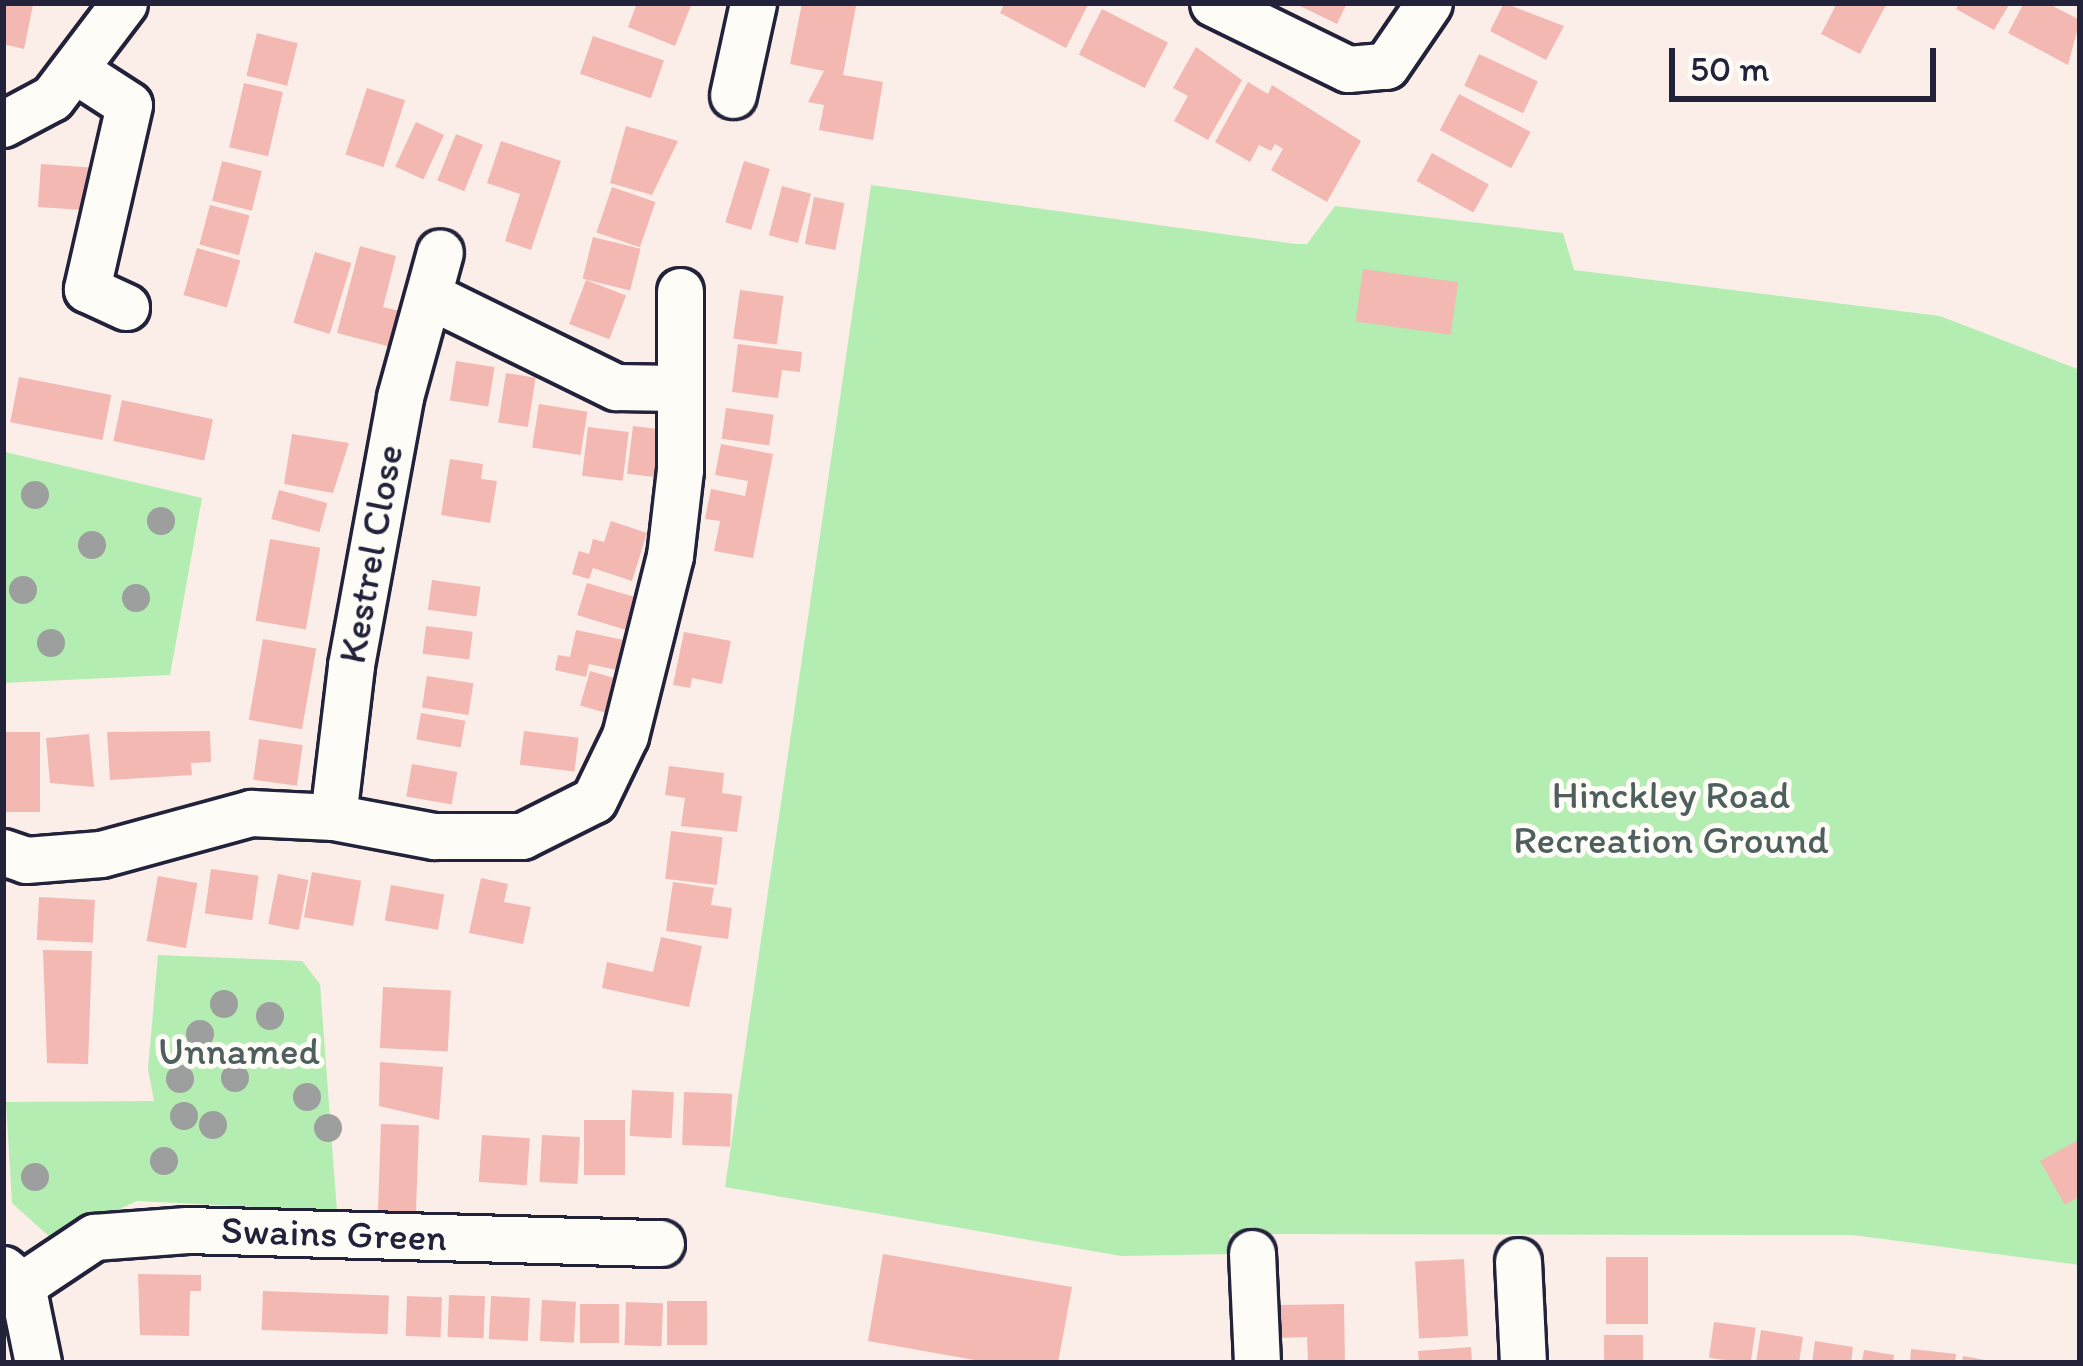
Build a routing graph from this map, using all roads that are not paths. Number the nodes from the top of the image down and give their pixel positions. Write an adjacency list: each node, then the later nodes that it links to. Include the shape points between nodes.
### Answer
1 (124, 3): 5 (street)
2 (753, 3): 6 (street)
3 (1213, 3): 4 (street, via 1348,69 1385,66)
4 (1430, 3)
5 (75, 70): 7 (street, via 36,109); 10 (street, via 132,92)
6 (733, 95)
7 (3, 124)
8 (440, 252): 11 (street, Kestrel Close)
9 (680, 291): 12 (street)
10 (87, 295)
11 (432, 296): 12 (street, via 616,387); 13 (street, Kestrel Close, via 393,430 351,665)
12 (676, 388): 13 (street, via 680,470 670,556 625,736 594,800 522,836 434,836)
13 (334, 817): 14 (street, via 251,813 101,854 26,860)
14 (3, 852)
15 (661, 1243): 18 (street, Swains Green, via 187,1230 94,1238)
16 (1252, 1253): 20 (street)
17 (1519, 1261): 21 (street)
18 (12, 1277): 19 (street)
19 (38, 1363)
20 (1257, 1363)
21 (1523, 1363)

